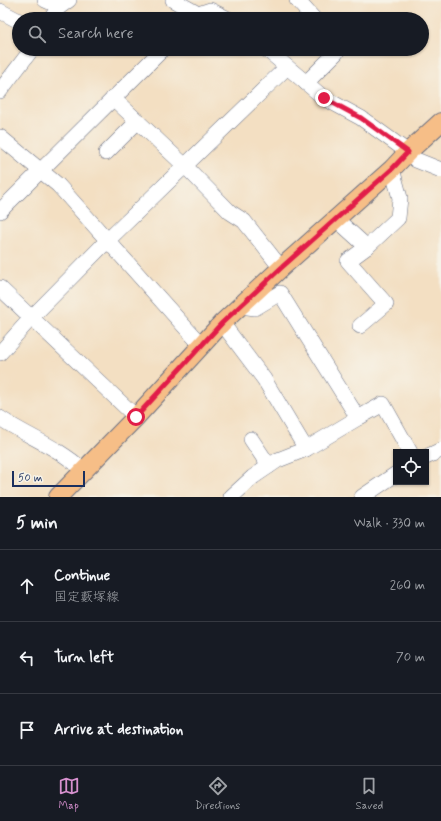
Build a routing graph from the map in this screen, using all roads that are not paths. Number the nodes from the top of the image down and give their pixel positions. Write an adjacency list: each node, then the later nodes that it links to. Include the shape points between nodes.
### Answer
1 (2, 0): 5 (street)
2 (45, 0): 6 (street)
3 (173, 0): 8 (street)
4 (297, 0): 9 (street)
5 (0, 6)
6 (59, 9)
7 (0, 11): 10 (street)
8 (189, 12)
9 (308, 12)
10 (12, 17)
11 (27, 56): 17 (street)
12 (156, 56): 18 (street)
13 (274, 56): 15 (street)
14 (333, 56): 16 (street)
15 (287, 67): 16 (street); 24 (street)
16 (306, 83): 22 (street, via 324,98 361,118)
17 (0, 91)
18 (114, 98): 19 (street); 27 (street)
19 (138, 121): 23 (street); 24 (street)
20 (441, 122): 22 (main road)
21 (0, 137): 27 (street)
22 (408, 152): 25 (main road); 26 (street, via 416,160)
23 (106, 153)
24 (185, 166): 30 (street); 32 (street, via 230,212 244,221)
25 (392, 169): 29 (main road); 31 (street, via 400,198 398,218)
26 (441, 170)
27 (41, 172): 28 (street); 30 (street, via 58,185)
28 (0, 211)
29 (336, 219): 31 (street); 32 (main road)
30 (107, 241): 35 (street); 38 (street)
31 (367, 247): 37 (street, via 348,261 386,304)
32 (281, 268): 34 (main road)
33 (0, 288): 35 (street)
34 (241, 306): 36 (main road); 42 (street, via 255,308 280,293)
35 (31, 318): 39 (street); 40 (street)
36 (222, 323): 38 (main road); 44 (street, via 264,379)
37 (360, 326)
38 (201, 345): 40 (main road)
39 (0, 354)
40 (136, 417): 49 (main road)
41 (0, 418): 49 (street, via 51,446)
42 (358, 418): 44 (street); 45 (street, via 383,404)
43 (251, 439): 48 (street)
44 (306, 449): 48 (street)
45 (408, 449)
46 (441, 450): 47 (street)
47 (429, 456)
48 (269, 466): 52 (street)
49 (83, 470): 51 (main road)
50 (393, 476): 53 (street)
51 (58, 497)
52 (231, 497)
53 (362, 497)

